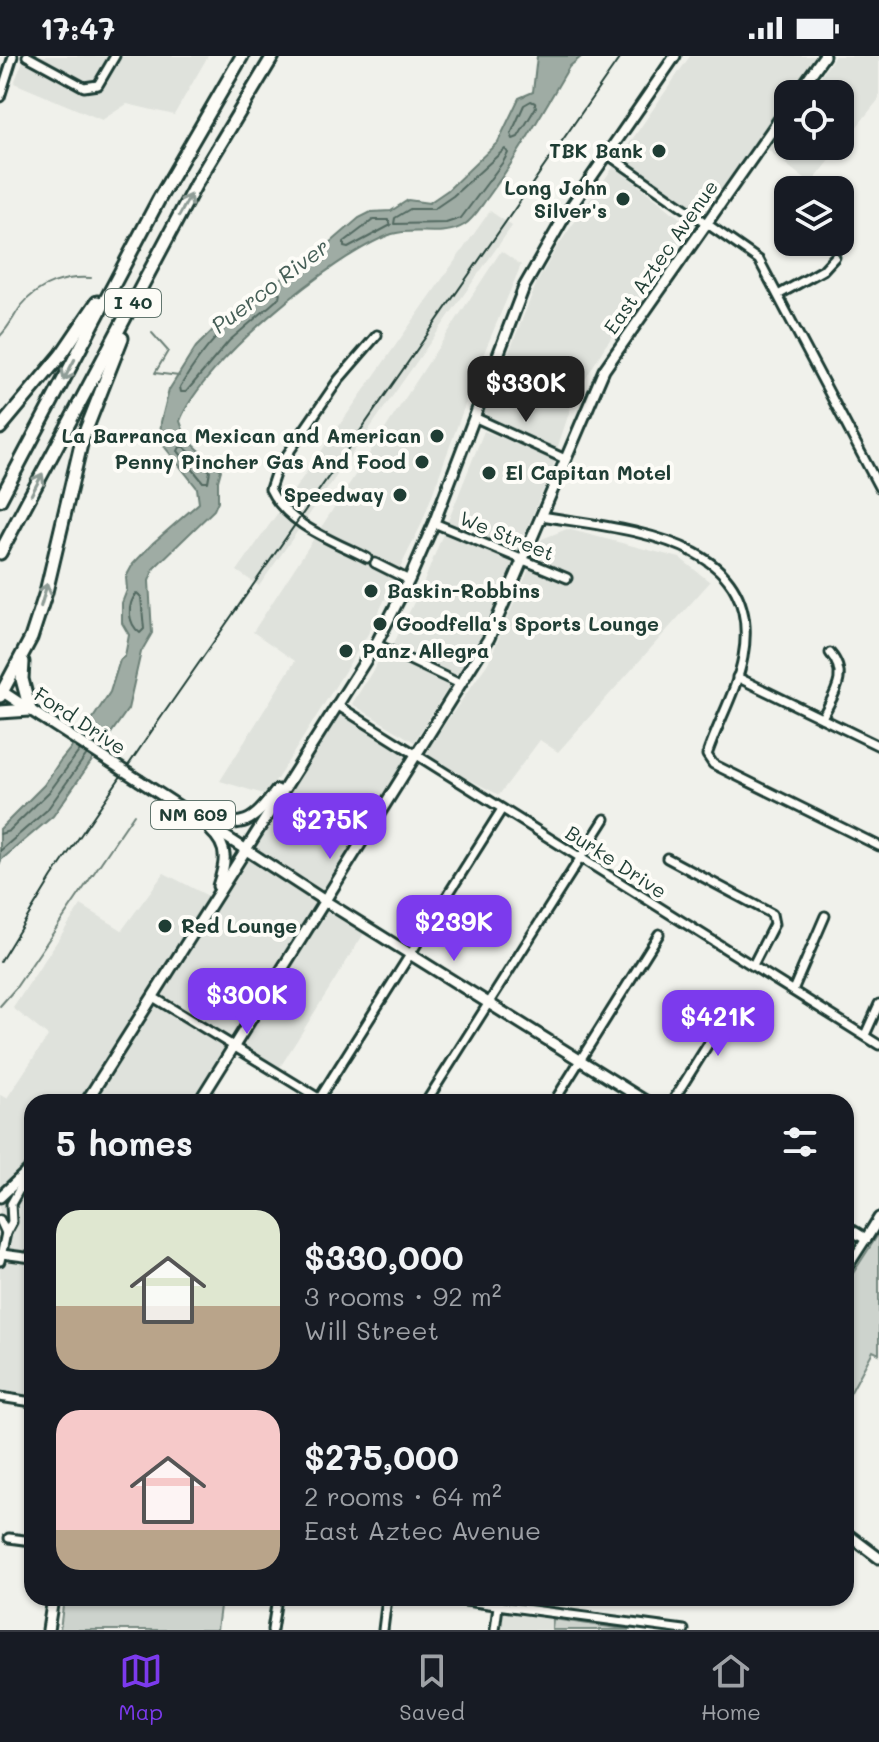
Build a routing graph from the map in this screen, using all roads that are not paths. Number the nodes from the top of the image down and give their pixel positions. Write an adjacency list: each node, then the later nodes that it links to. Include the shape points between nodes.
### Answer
1 (13, 56): 9 (street)
2 (27, 56): 3 (street, via 94,88)
3 (115, 56)
4 (242, 56): 12 (highway, I 40)
5 (273, 56): 14 (highway, I 40, one-way to 5)
6 (675, 56): 11 (main road)
7 (824, 56): 8 (main road)
8 (807, 80)
9 (0, 97)
10 (774, 127): 13 (main road, East Aztec Avenue)
11 (607, 154): 13 (street); 18 (main road, via 524,287)
12 (159, 199): 19 (highway, via 61,355); 22 (highway, I 40, one-way to 22)
13 (707, 223): 16 (street, via 759,260); 20 (main road, East Aztec Avenue, via 604,370)
14 (162, 249): 25 (highway, I 40, one-way to 14); 29 (highway, one-way to 14, via 82,440)
15 (835, 257): 16 (street, via 823,270)
16 (778, 295): 21 (street)
17 (377, 335): 28 (street, via 339,379 276,471 270,489 292,516 322,536)
18 (474, 417): 20 (street); 24 (main road)
19 (0, 428)
20 (565, 459): 23 (main road, East Aztec Avenue)
21 (879, 487)
22 (0, 500)
23 (541, 516): 26 (main road, East Aztec Avenue); 32 (street, via 633,532 712,561 731,585 742,613 745,644)
24 (434, 523): 26 (street, We Street); 28 (main road)
25 (0, 553)
26 (523, 559): 27 (street, We Street); 33 (main road, East Aztec Avenue, via 489,638)
27 (567, 578)
28 (409, 580): 30 (main road)
29 (31, 638): 34 (highway); 36 (highway, via 21,669)
30 (376, 644): 33 (street); 35 (main road)
31 (830, 653): 38 (street, via 838,663 839,684)
32 (737, 677): 38 (street); 45 (street, via 707,755 713,764)
33 (460, 684): 41 (main road, East Aztec Avenue)
34 (1, 693): 36 (main road, Ford Drive / NM 609)
35 (337, 705): 39 (main road); 41 (street, Burke Drive)
36 (30, 710): 37 (highway); 43 (main road, Ford Drive / NM 609, bridge)
37 (0, 712)
38 (822, 718): 40 (street)
39 (313, 742): 43 (main road, via 269,801 246,821 229,824); 46 (main road)
40 (879, 746)
41 (416, 755): 42 (street, Burke Drive); 49 (main road, East Aztec Avenue)
42 (502, 809): 47 (street, Burke Drive); 53 (street)
43 (194, 815): 46 (main road, NM 609); 51 (main road, via 220,838 226,858)
44 (605, 819): 47 (street)
45 (879, 846)
46 (246, 848): 49 (main road); 51 (main road)
47 (581, 858): 54 (street, Burke Drive); 58 (street)
48 (667, 858): 54 (street, via 772,914 774,924)
49 (325, 901): 53 (main road); 62 (main road, East Aztec Avenue)
50 (825, 916): 55 (street)
51 (201, 920): 56 (main road)
52 (659, 934): 63 (street)
53 (409, 954): 58 (main road); 67 (street)
54 (753, 965): 55 (street, Burke Drive)
55 (793, 990): 60 (street, Burke Drive)
56 (153, 997): 62 (street); 64 (main road)
57 (737, 998): 71 (street)
58 (490, 1004): 63 (main road); 68 (street)
59 (879, 1004): 60 (street)
60 (865, 1035): 61 (street, Burke Drive)
61 (879, 1045)
62 (234, 1046): 65 (main road, East Aztec Avenue); 66 (street)
63 (580, 1060): 69 (street); 70 (main road)
64 (91, 1094)
65 (204, 1094)
66 (309, 1094)
67 (324, 1094)
68 (431, 1094)
69 (559, 1094)
70 (634, 1094)
71 (677, 1094)
72 (24, 1175): 74 (main road)
73 (24, 1182): 78 (street, via 11,1204 12,1222)
74 (0, 1197)
75 (879, 1218): 79 (main road)
76 (0, 1220): 78 (street)
77 (854, 1232): 79 (main road)
78 (6, 1233): 80 (street)
79 (866, 1239): 82 (street)
80 (1, 1255): 81 (street)
81 (24, 1257)
82 (854, 1258)
83 (0, 1397): 84 (street)
84 (24, 1401)
85 (9, 1538): 87 (street)
86 (854, 1539): 88 (main road)
87 (24, 1540)
88 (879, 1558)
89 (52, 1606): 94 (main road)
90 (276, 1606): 95 (street)
91 (386, 1606): 96 (street)
92 (498, 1606): 97 (street)
93 (525, 1606): 98 (street)
94 (48, 1630)
95 (272, 1630)
96 (383, 1630)
97 (495, 1630)
98 (684, 1630)

